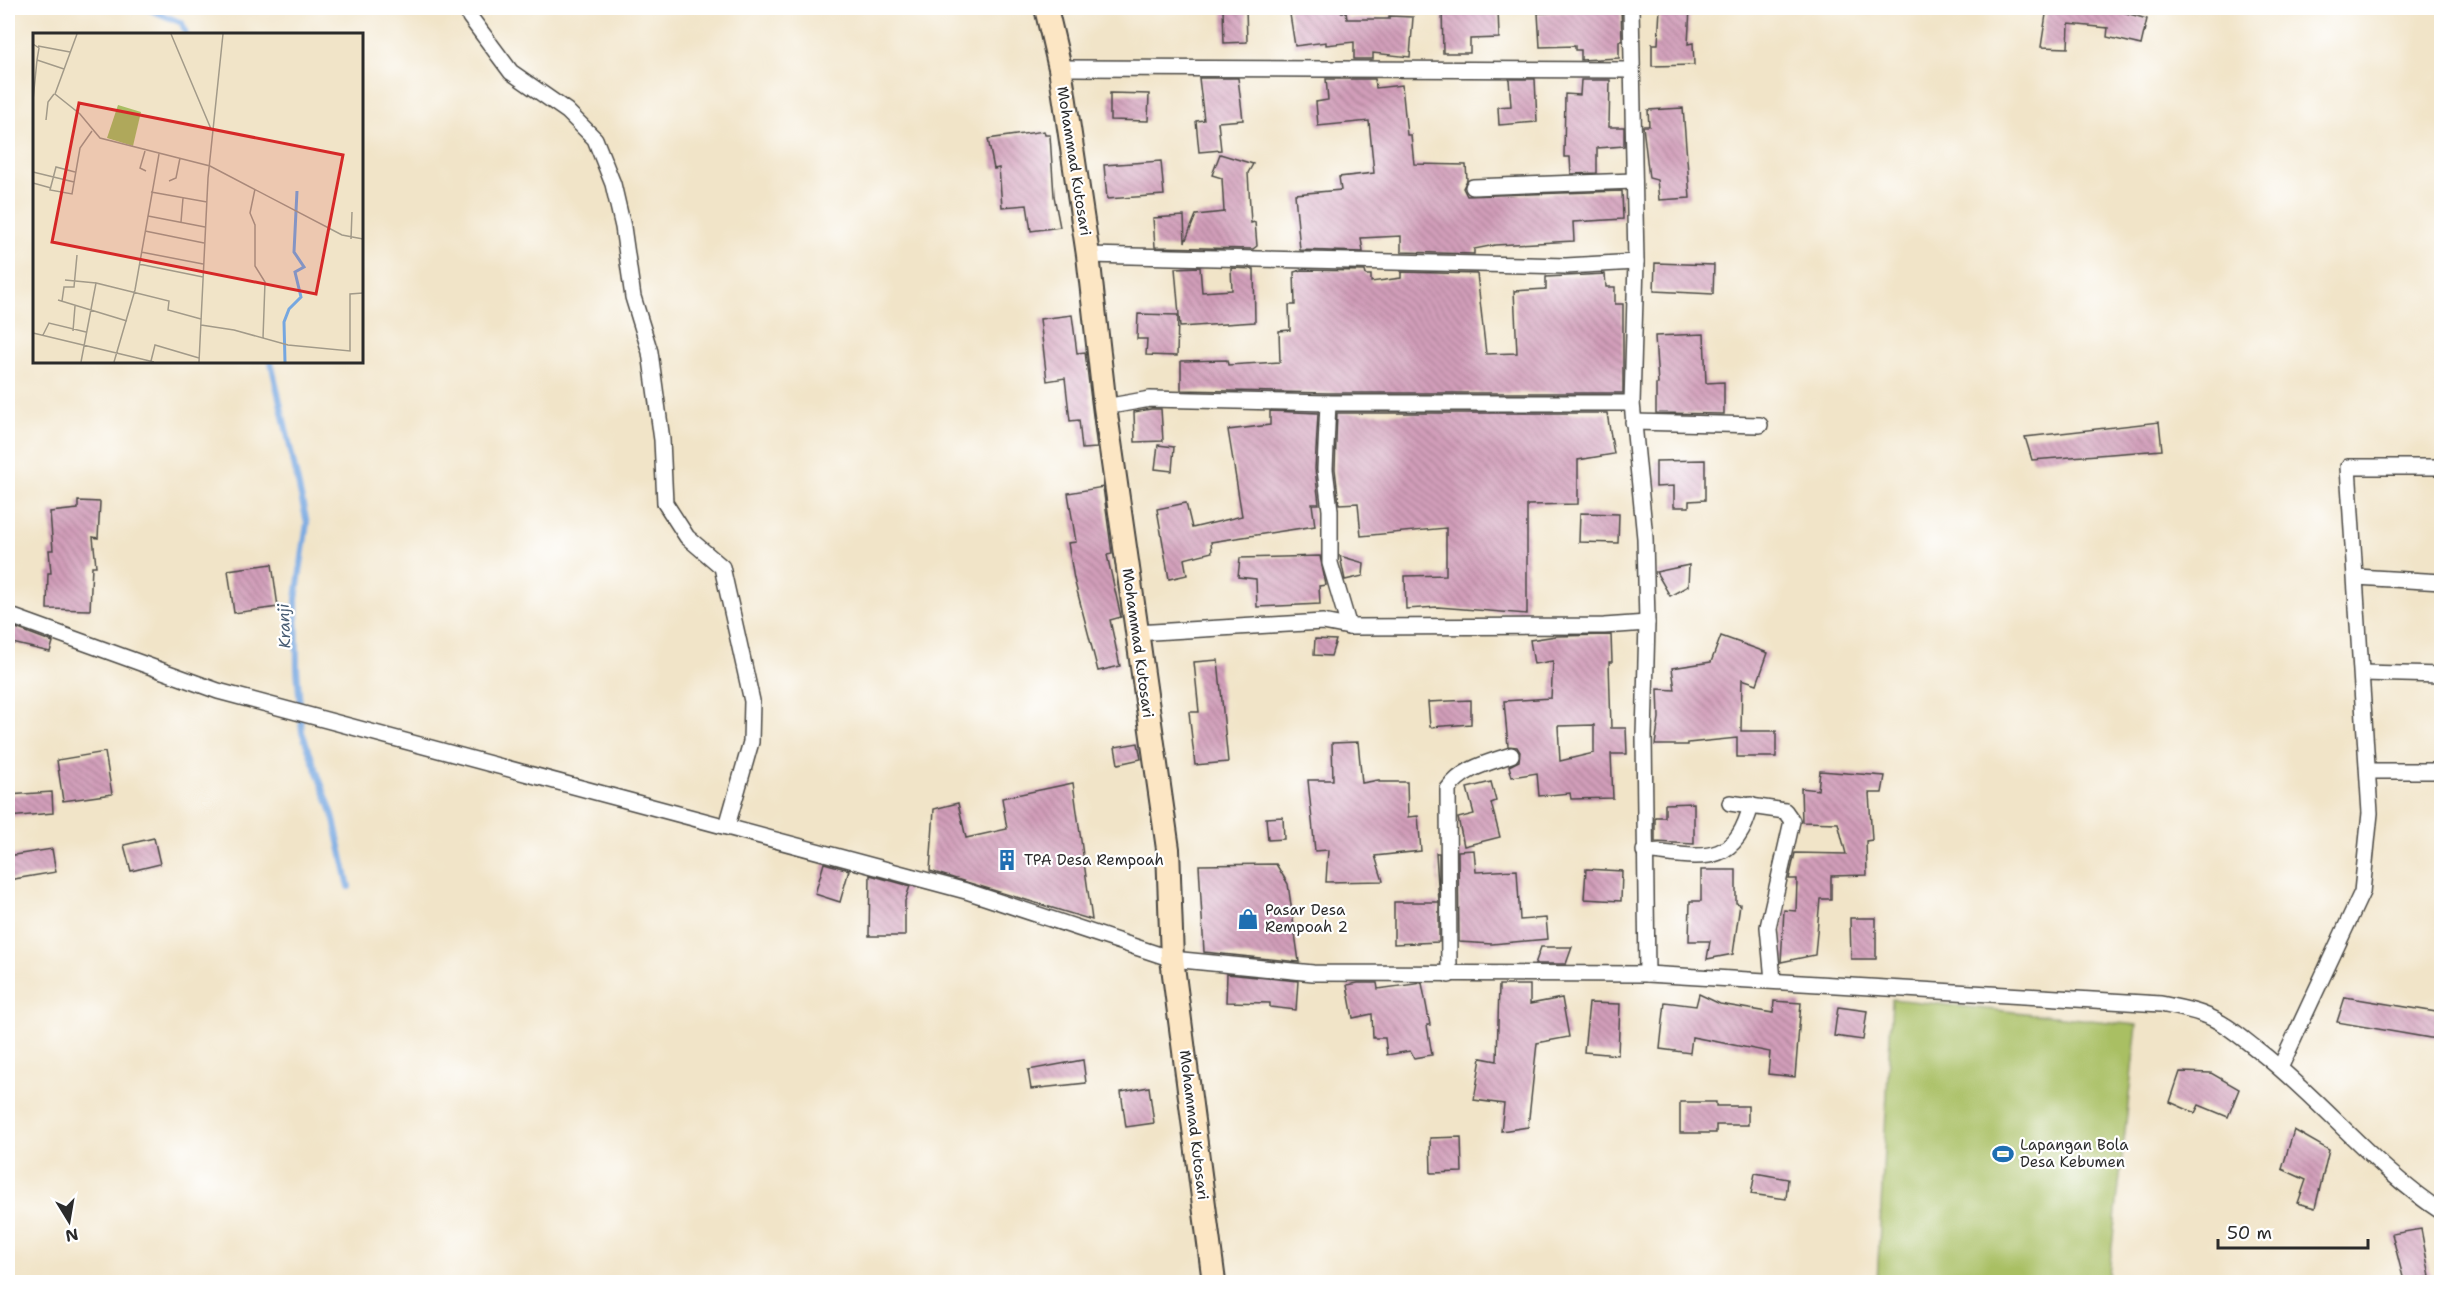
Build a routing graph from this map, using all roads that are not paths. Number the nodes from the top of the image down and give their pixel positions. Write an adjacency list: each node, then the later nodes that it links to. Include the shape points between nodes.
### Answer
1 (468, 8): 29 (street, via 470,17 511,72 567,111 595,139 613,184 633,297 650,352 662,440 665,503 687,537 722,567 752,701 751,742)
2 (1046, 8): 4 (street, Mohammad Kutosari)
3 (1632, 8): 5 (street)
4 (1060, 68): 5 (street); 8 (street, Mohammad Kutosari)
5 (1632, 70): 6 (street)
6 (1634, 181): 7 (street); 9 (street)
7 (1473, 187)
8 (1088, 255): 9 (street, via 1566,266); 12 (street, Mohammad Kutosari)
9 (1636, 262): 11 (street)
10 (1328, 403): 11 (street); 12 (street, via 1150,399); 20 (street, via 1325,469 1330,564)
11 (1632, 403): 13 (street)
12 (1105, 407): 21 (street, Mohammad Kutosari)
13 (1633, 422): 14 (street); 19 (street, via 1645,538)
14 (1760, 425)
15 (2442, 467): 16 (street, via 2348,467)
16 (2356, 578): 17 (street); 22 (street)
17 (2442, 582)
18 (8, 615): 29 (street, via 218,691)
19 (1647, 623): 20 (street); 30 (street)
20 (1349, 627): 21 (street, via 1323,622)
21 (1136, 633): 31 (street, Mohammad Kutosari, via 1168,849)
22 (2362, 673): 23 (street); 25 (street)
23 (2442, 675)
24 (1511, 754): 33 (street, via 1466,771 1448,789)
25 (2368, 771): 26 (street); 35 (street, via 2370,813 2362,892)
26 (2442, 771)
27 (1731, 803): 28 (street)
28 (1751, 806): 30 (street, via 1738,838 1723,853 1697,856); 34 (street, via 1785,811 1792,821 1768,927)
29 (727, 826): 31 (street, via 966,891)
30 (1644, 851): 32 (street)
31 (1172, 959): 33 (street, via 1314,973); 37 (street, Mohammad Kutosari)
32 (1647, 974): 33 (street); 34 (street)
33 (1449, 975)
34 (1773, 980): 35 (street, via 2162,1004 2202,1014 2235,1032)
35 (2280, 1068): 36 (street, via 2385,1169)
36 (2442, 1212)
37 (1214, 1282)

